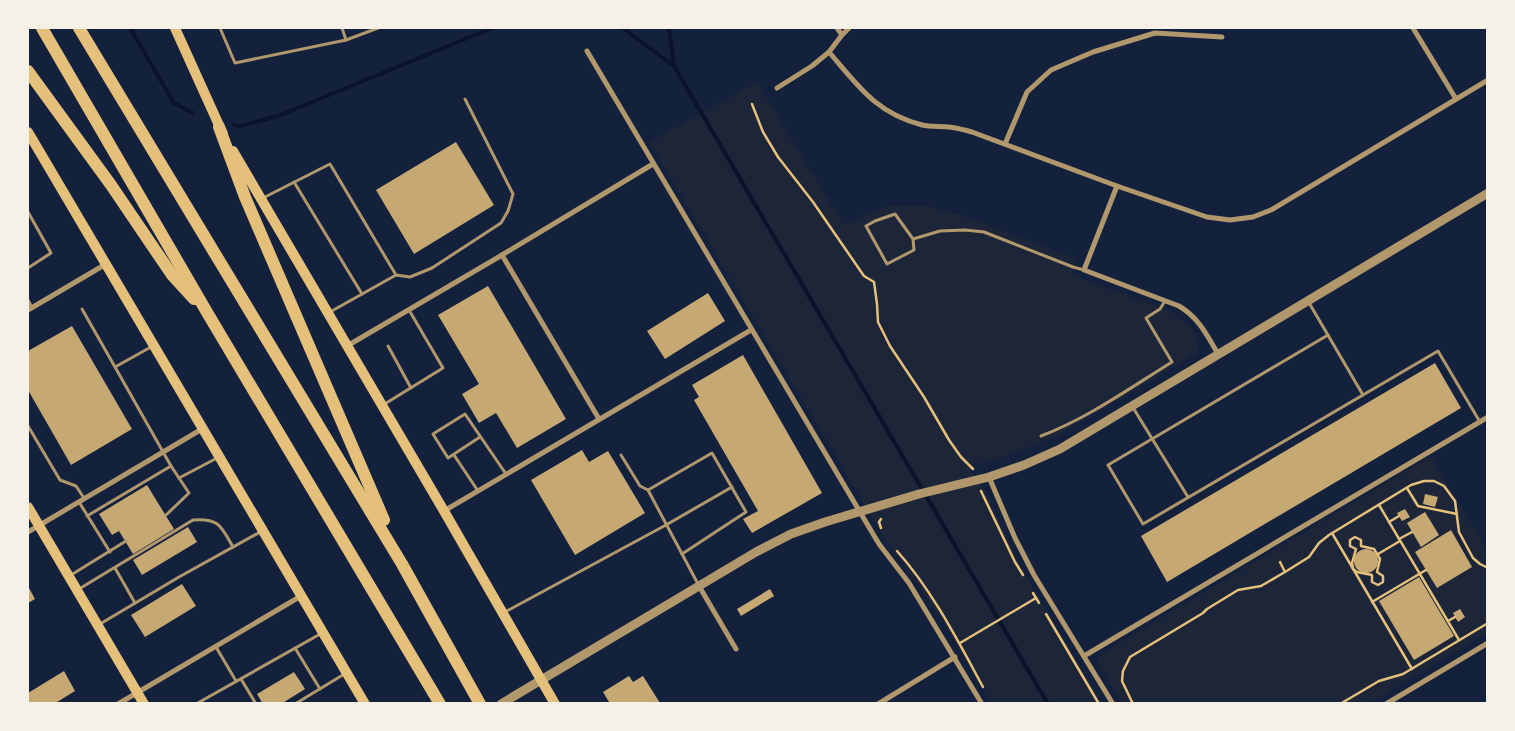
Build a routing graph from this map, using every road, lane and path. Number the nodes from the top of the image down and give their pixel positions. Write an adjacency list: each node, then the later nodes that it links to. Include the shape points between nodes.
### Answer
1 (42, 28): 44 (highway)
2 (79, 28): 104 (highway)
3 (175, 28): 21 (main road)
4 (220, 28): 12 (lane, via 235,63)
5 (342, 28): 12 (lane)
6 (378, 28): 12 (lane)
7 (837, 28): 10 (street)
8 (849, 28): 10 (street)
9 (1413, 28): 19 (street)
10 (842, 35): 14 (street)
11 (1222, 37): 23 (street, via 1156,34 1093,52 1051,70 1027,92)
12 (346, 40)
13 (587, 51): 24 (street)
14 (829, 52): 17 (street); 23 (street, via 866,95 882,108 924,126 972,132)
15 (28, 71): 44 (highway, via 172,275)
16 (1488, 80): 19 (street)
17 (777, 88)
18 (465, 99): 35 (lane, via 512,194 508,211 501,223 432,268 410,277)
19 (1456, 99): 26 (street, via 1271,210 1252,217 1208,218)
20 (752, 104): 69 (path, via 778,157 864,276 874,282 878,322 890,346 949,440)
21 (219, 127): 28 (main road); 104 (highway, via 245,197)
22 (28, 132): 32 (main road)
23 (1005, 144): 26 (street)
24 (653, 164): 31 (street); 45 (street)
25 (294, 182): 28 (lane); 35 (lane, via 330,164); 36 (lane)
26 (1117, 186): 34 (street)
27 (1488, 194): 39 (street)
28 (260, 200): 43 (main road)
29 (28, 212): 33 (lane, via 51,252)
30 (913, 239): 30 (lane, via 895,214 866,226 887,264 914,250); 34 (lane, via 940,231 984,232)
31 (502, 255): 42 (street); 57 (street)
32 (106, 264): 40 (street); 47 (main road)
33 (28, 268)
34 (1084, 270): 38 (street)
35 (396, 274): 36 (lane)
36 (362, 294): 43 (lane)
37 (28, 300): 40 (lane)
38 (1166, 301): 50 (street, via 1198,320); 61 (lane, via 1146,318 1172,362 1082,417)
39 (1308, 301): 46 (lane); 50 (street)
40 (30, 309)
41 (82, 309): 51 (lane)
42 (409, 310): 48 (street); 52 (lane, via 443,368)
43 (328, 313): 48 (main road)
44 (208, 314): 147 (highway)
45 (751, 330): 57 (street); 83 (street)
46 (1328, 335): 53 (lane); 63 (lane)
47 (154, 345): 51 (lane); 60 (main road)
48 (348, 346): 54 (main road)
49 (388, 346): 52 (lane)
50 (1218, 354): 55 (street)
51 (115, 367): 64 (lane)
52 (411, 388): 54 (lane)
53 (1363, 395): 58 (lane, via 1438,351); 77 (lane)
54 (382, 406): 82 (main road)
55 (1132, 406): 63 (lane); 71 (street, via 1060,449)
56 (1488, 417): 58 (street)
57 (599, 419): 70 (street)
58 (1480, 422): 132 (street)
59 (28, 426): 78 (lane, via 60,480 76,486)
60 (203, 428): 64 (street); 67 (main road)
61 (1041, 436)
62 (480, 437): 65 (lane); 65 (lane, via 464,414 433,434 448,458); 70 (lane)
63 (1152, 439): 77 (lane); 77 (lane, via 1108,465 1143,524)
64 (163, 452): 68 (lane); 78 (street)
65 (454, 454): 76 (lane)
66 (622, 455): 75 (lane, via 640,486)
67 (220, 457): 72 (lane); 91 (main road)
68 (171, 466): 72 (lane); 86 (lane)
69 (973, 469)
70 (506, 474): 76 (street)
71 (989, 477): 83 (street); 132 (street, via 1034,575)
72 (179, 478): 85 (lane, via 189,493)
73 (732, 487): 75 (lane, via 712,453); 90 (lane); 101 (lane, via 746,512)
74 (1407, 488): 80 (path); 84 (path, via 1418,506); 84 (path, via 1429,480 1439,483 1455,501)
75 (648, 490): 90 (lane)
76 (478, 491): 82 (street)
77 (1188, 497)
78 (84, 498): 79 (street)
79 (78, 502): 86 (lane); 89 (street)
80 (1379, 505): 88 (path); 94 (path)
81 (28, 507): 89 (main road)
82 (444, 511): 120 (main road)
83 (860, 512): 114 (street, via 791,534); 133 (street)
84 (1457, 514): 106 (path, via 1458,529 1470,553)
85 (166, 515)
86 (87, 516): 100 (lane)
87 (1399, 516): 88 (path)
88 (1389, 522): 95 (path)
89 (38, 525): 92 (street); 113 (main road)
90 (666, 525): 101 (lane); 120 (lane)
91 (263, 531): 98 (lane); 116 (main road)
92 (28, 532)
93 (1412, 532): 95 (path)
94 (1332, 533): 107 (path); 109 (path, via 1309,557)
95 (1400, 540): 102 (path); 111 (path)
96 (126, 541): 100 (lane)
97 (1361, 546): 99 (path); 99 (path, via 1361,540 1355,537 1350,540 1350,546); 102 (path, via 1374,549)
98 (233, 547): 105 (lane, via 216,522 192,520); 119 (lane)
99 (1356, 549): 107 (path)
100 (110, 552): 113 (lane)
101 (682, 554): 114 (lane)
102 (1378, 554): 110 (path)
103 (1280, 562): 109 (path)
104 (402, 564): 148 (highway)
105 (115, 568): 115 (lane); 119 (lane)
106 (1488, 568)
107 (1353, 569): 112 (path); 118 (path)
108 (1426, 570): 111 (path)
109 (1285, 572): 154 (path, via 1261,586 1238,590 1130,657 1122,671 1122,681)
110 (1377, 572): 112 (path); 112 (path, via 1383,576 1383,582 1378,585 1372,582)
111 (1420, 574): 118 (path); 122 (path)
112 (1372, 575)
113 (69, 577): 115 (main road)
114 (699, 586): 131 (street); 137 (street)
115 (77, 591): 124 (main road)
116 (302, 596): 125 (main road); 129 (street)
117 (1036, 598): 127 (path)
118 (1372, 602): 134 (path)
119 (135, 603): 124 (lane)
120 (502, 613): 137 (main road)
121 (1455, 617): 122 (path)
122 (1448, 621): 126 (path)
123 (1488, 623): 126 (path)
124 (98, 626): 140 (main road)
125 (323, 633): 130 (lane); 135 (main road)
126 (1460, 640): 134 (path)
127 (960, 643)
128 (1488, 643): 156 (street)
129 (216, 647): 138 (lane); 140 (street)
130 (295, 648): 136 (lane); 139 (lane)
131 (736, 649)
132 (1084, 656): 153 (street)
133 (955, 657): 151 (street); 152 (street)
134 (1412, 668): 155 (path, via 1379,680)
135 (347, 672): 139 (lane); 146 (main road)
136 (241, 679): 138 (lane); 144 (lane)
137 (541, 680): 149 (street); 150 (main road)
138 (236, 682): 143 (lane)
139 (320, 689): 145 (lane)
140 (137, 692): 141 (street); 142 (main road)
141 (118, 704)
142 (144, 704)
143 (196, 704)
144 (256, 704)
145 (295, 704)
146 (366, 704)
147 (440, 704)
148 (480, 704)
149 (501, 704)
150 (555, 704)
151 (878, 704)
152 (982, 704)
153 (1113, 704)
154 (1133, 704)
155 (1340, 704)
156 (1386, 704)

